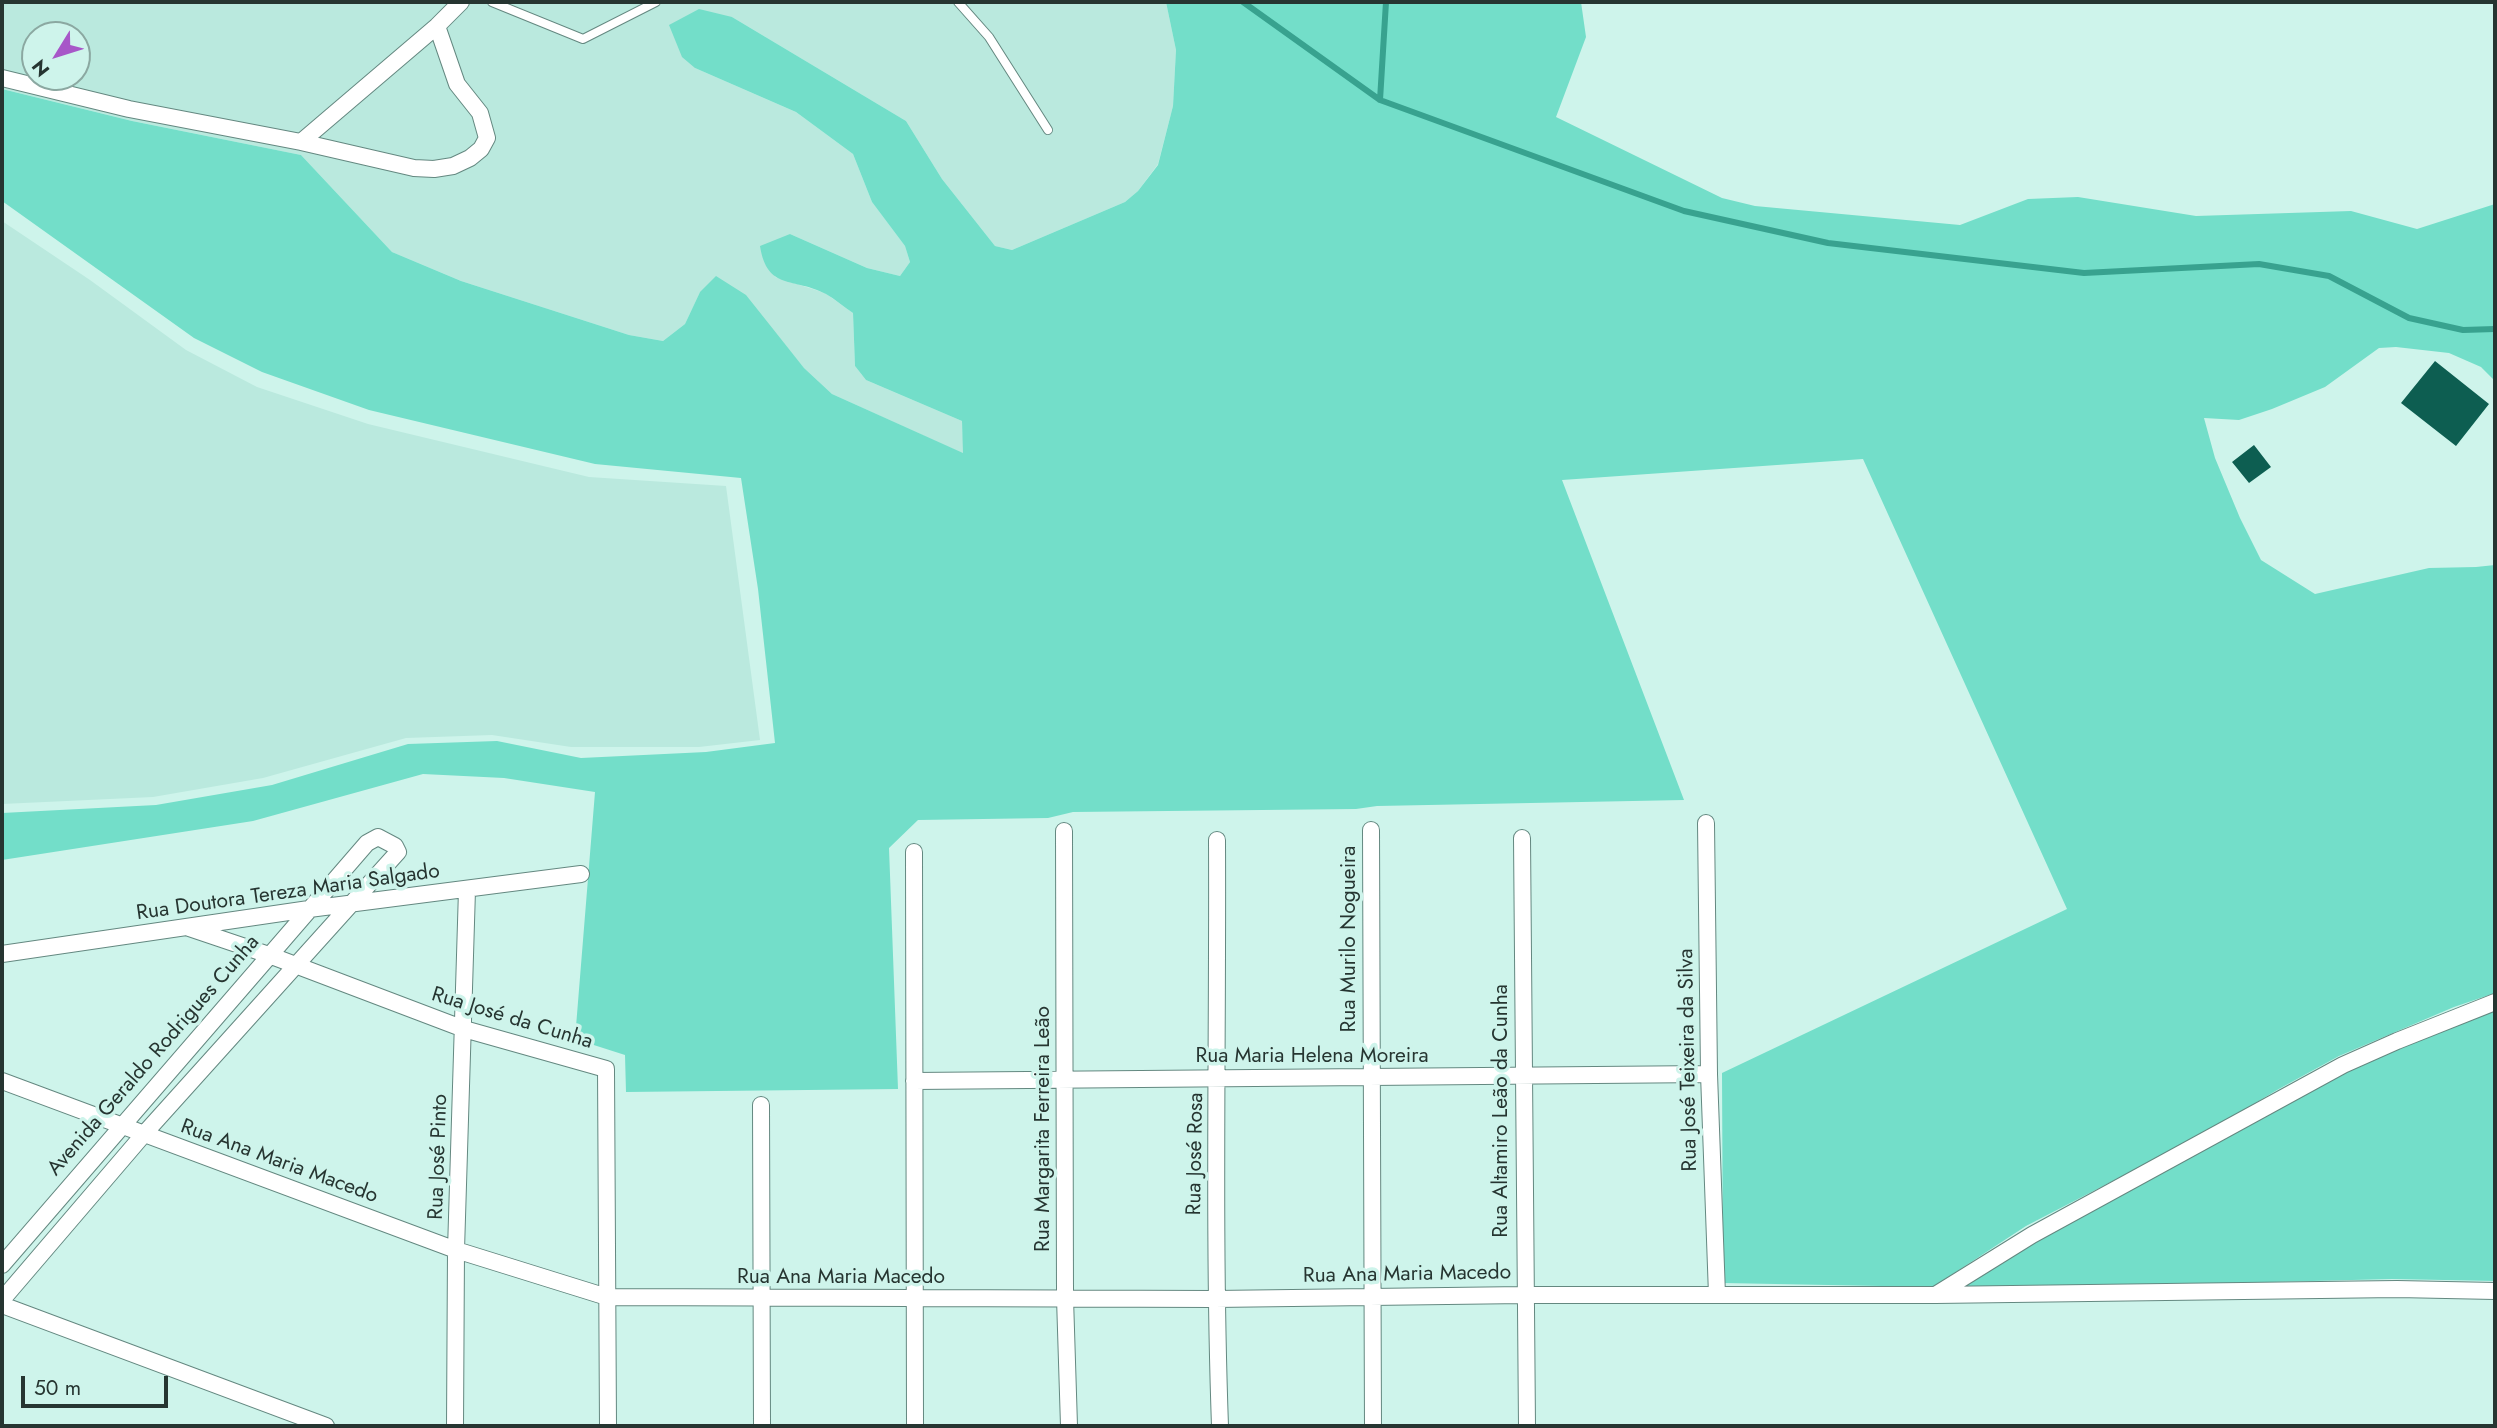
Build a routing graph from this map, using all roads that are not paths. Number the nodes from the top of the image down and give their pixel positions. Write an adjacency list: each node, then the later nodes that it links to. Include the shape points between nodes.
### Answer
1 (460, 2): 5 (street)
2 (492, 2): 3 (lane, via 583,39)
3 (656, 2)
4 (958, 2): 7 (lane, via 989,37)
5 (437, 26): 8 (street); 8 (street, via 457,84 480,113 487,138 481,149 453,166 434,169)
6 (2, 78): 8 (street, via 129,109)
7 (1048, 131)
8 (301, 142)
9 (1706, 823): 25 (street, Rua José Teixeira da Silva)
10 (1371, 830): 28 (street, Rua Murilo Nogueira)
11 (1064, 831): 29 (street, Rua Margarita Ferreira Leão)
12 (1522, 838): 27 (street, Rua Altamiro Leão da Cunha)
13 (1217, 840): 26 (street, Rua José Rosa)
14 (914, 852): 31 (street)
15 (581, 874): 16 (street, Rua Doutora Tereza Maria Salgado)
16 (467, 890): 17 (street, Rua Doutora Tereza Maria Salgado); 24 (street, Rua José Pinto)
17 (347, 906): 18 (street, Rua Doutora Tereza Maria Salgado); 18 (street, Avenida Geraldo Rodrigues Cunha, via 398,852 396,846 378,837 367,843); 22 (street)
18 (309, 909): 19 (street, Rua Doutora Tereza Maria Salgado); 21 (street, Avenida Geraldo Rodrigues Cunha)
19 (189, 929): 20 (street, Rua Doutora Tereza Maria Salgado); 21 (street, Rua José da Cunha)
20 (2, 954)
21 (269, 955): 22 (street, Rua José da Cunha); 33 (street, Avenida Geraldo Rodrigues Cunha)
22 (293, 966): 24 (street, Rua José da Cunha); 34 (street)
23 (2495, 1002): 40 (street, via 2343,1065 2032,1234)
24 (464, 1029): 35 (street, Rua José Pinto); 42 (street, Rua José da Cunha, via 606,1069)
25 (1709, 1074): 27 (street, Rua Maria Helena Moreira); 39 (street, Rua José Teixeira da Silva)
26 (1218, 1077): 28 (street, Rua Maria Helena Moreira); 29 (street, Rua Maria Helena Moreira); 46 (street, Rua José Rosa)
27 (1522, 1077): 28 (street, Rua Maria Helena Moreira); 38 (street, Rua Altamiro Leão da Cunha)
28 (1371, 1078): 41 (street, Rua Murilo Nogueira)
29 (1065, 1080): 31 (street, Rua Maria Helena Moreira); 44 (street, Rua Margarita Ferreira Leão)
30 (2, 1081): 33 (street, Rua Ana Maria Macedo)
31 (914, 1081): 43 (street)
32 (761, 1105): 45 (street)
33 (122, 1125): 34 (street, Rua Ana Maria Macedo); 36 (street, Avenida Geraldo Rodrigues Cunha)
34 (144, 1134): 35 (street, Rua Ana Maria Macedo); 47 (street)
35 (456, 1250): 42 (street, Rua Ana Maria Macedo); 49 (street, Rua José Pinto)
36 (2, 1265)
37 (2495, 1291): 40 (street, Rua Ana Maria Macedo)
38 (1524, 1295): 39 (street, Rua Ana Maria Macedo); 41 (street, Rua Ana Maria Macedo); 56 (street, Rua Altamiro Leão da Cunha)
39 (1717, 1295): 40 (street, Rua Ana Maria Macedo)
40 (1935, 1295)
41 (1372, 1296): 46 (street, Rua Ana Maria Macedo); 55 (street, Rua Murilo Nogueira)
42 (607, 1297): 45 (street, Rua Ana Maria Macedo); 50 (street, Rua José da Cunha)
43 (914, 1298): 44 (street, Rua Ana Maria Macedo); 45 (street, Rua Ana Maria Macedo); 52 (street)
44 (1065, 1298): 46 (street, Rua Ana Maria Macedo); 53 (street, Rua Margarita Ferreira Leão)
45 (762, 1299): 51 (street)
46 (1215, 1299): 54 (street, Rua José Rosa)
47 (2, 1302): 48 (street)
48 (326, 1426)
49 (454, 1426)
50 (608, 1426)
51 (762, 1426)
52 (915, 1426)
53 (1069, 1426)
54 (1220, 1426)
55 (1373, 1426)
56 (1527, 1426)

